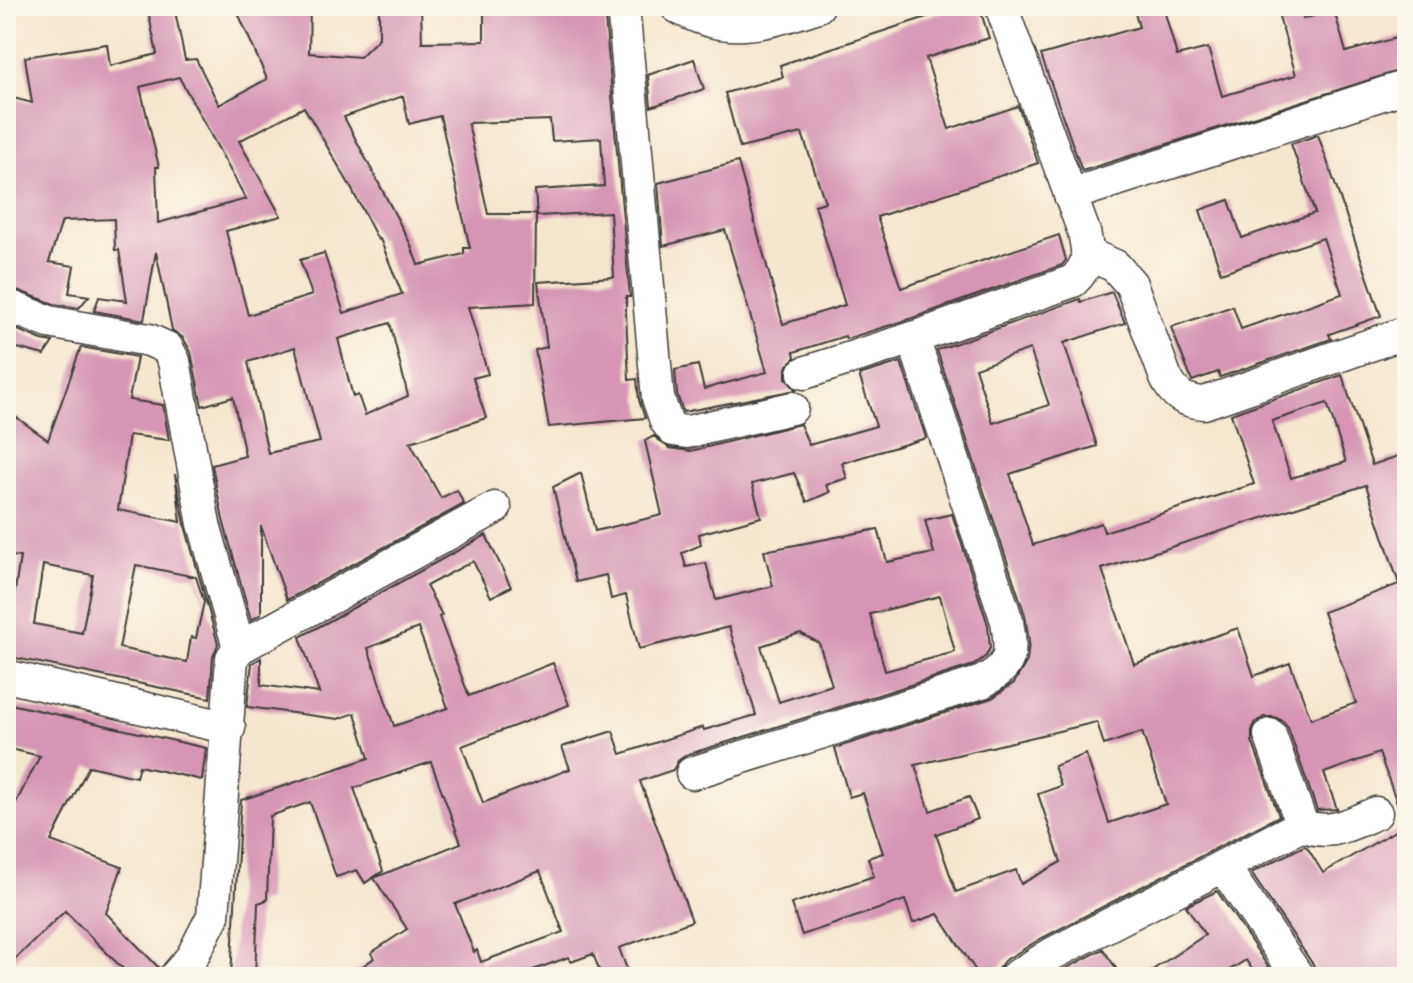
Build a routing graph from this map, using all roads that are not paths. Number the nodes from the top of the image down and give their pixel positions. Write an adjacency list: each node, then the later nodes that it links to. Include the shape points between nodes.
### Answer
1 (623, 6): 12 (street, via 658,398 666,421 673,430 687,432)
2 (676, 6): 3 (street, via 731,26)
3 (818, 6)
4 (1001, 6): 6 (street)
5 (1407, 86): 6 (street)
6 (1070, 195): 7 (street)
7 (1090, 255): 9 (street, via 1115,266 1131,284 1166,378 1173,392 1187,401 1204,403); 10 (street, via 1086,270 1073,281)
8 (6, 305): 14 (street, via 49,322 167,348 174,361 204,524)
9 (1407, 332)
10 (913, 338): 11 (street); 18 (street, via 1007,621 1009,659 1002,671 982,682)
11 (804, 373)
12 (792, 408)
13 (495, 508): 14 (street)
14 (239, 648): 16 (street, via 232,658)
15 (6, 676): 16 (street)
16 (229, 728): 22 (street, via 213,916)
17 (1270, 735): 20 (street)
18 (692, 773)
19 (1376, 813): 20 (street, via 1326,832)
20 (1302, 825): 21 (street)
21 (1223, 866): 23 (street); 24 (street)
22 (175, 977)
23 (1015, 977)
24 (1298, 977)

